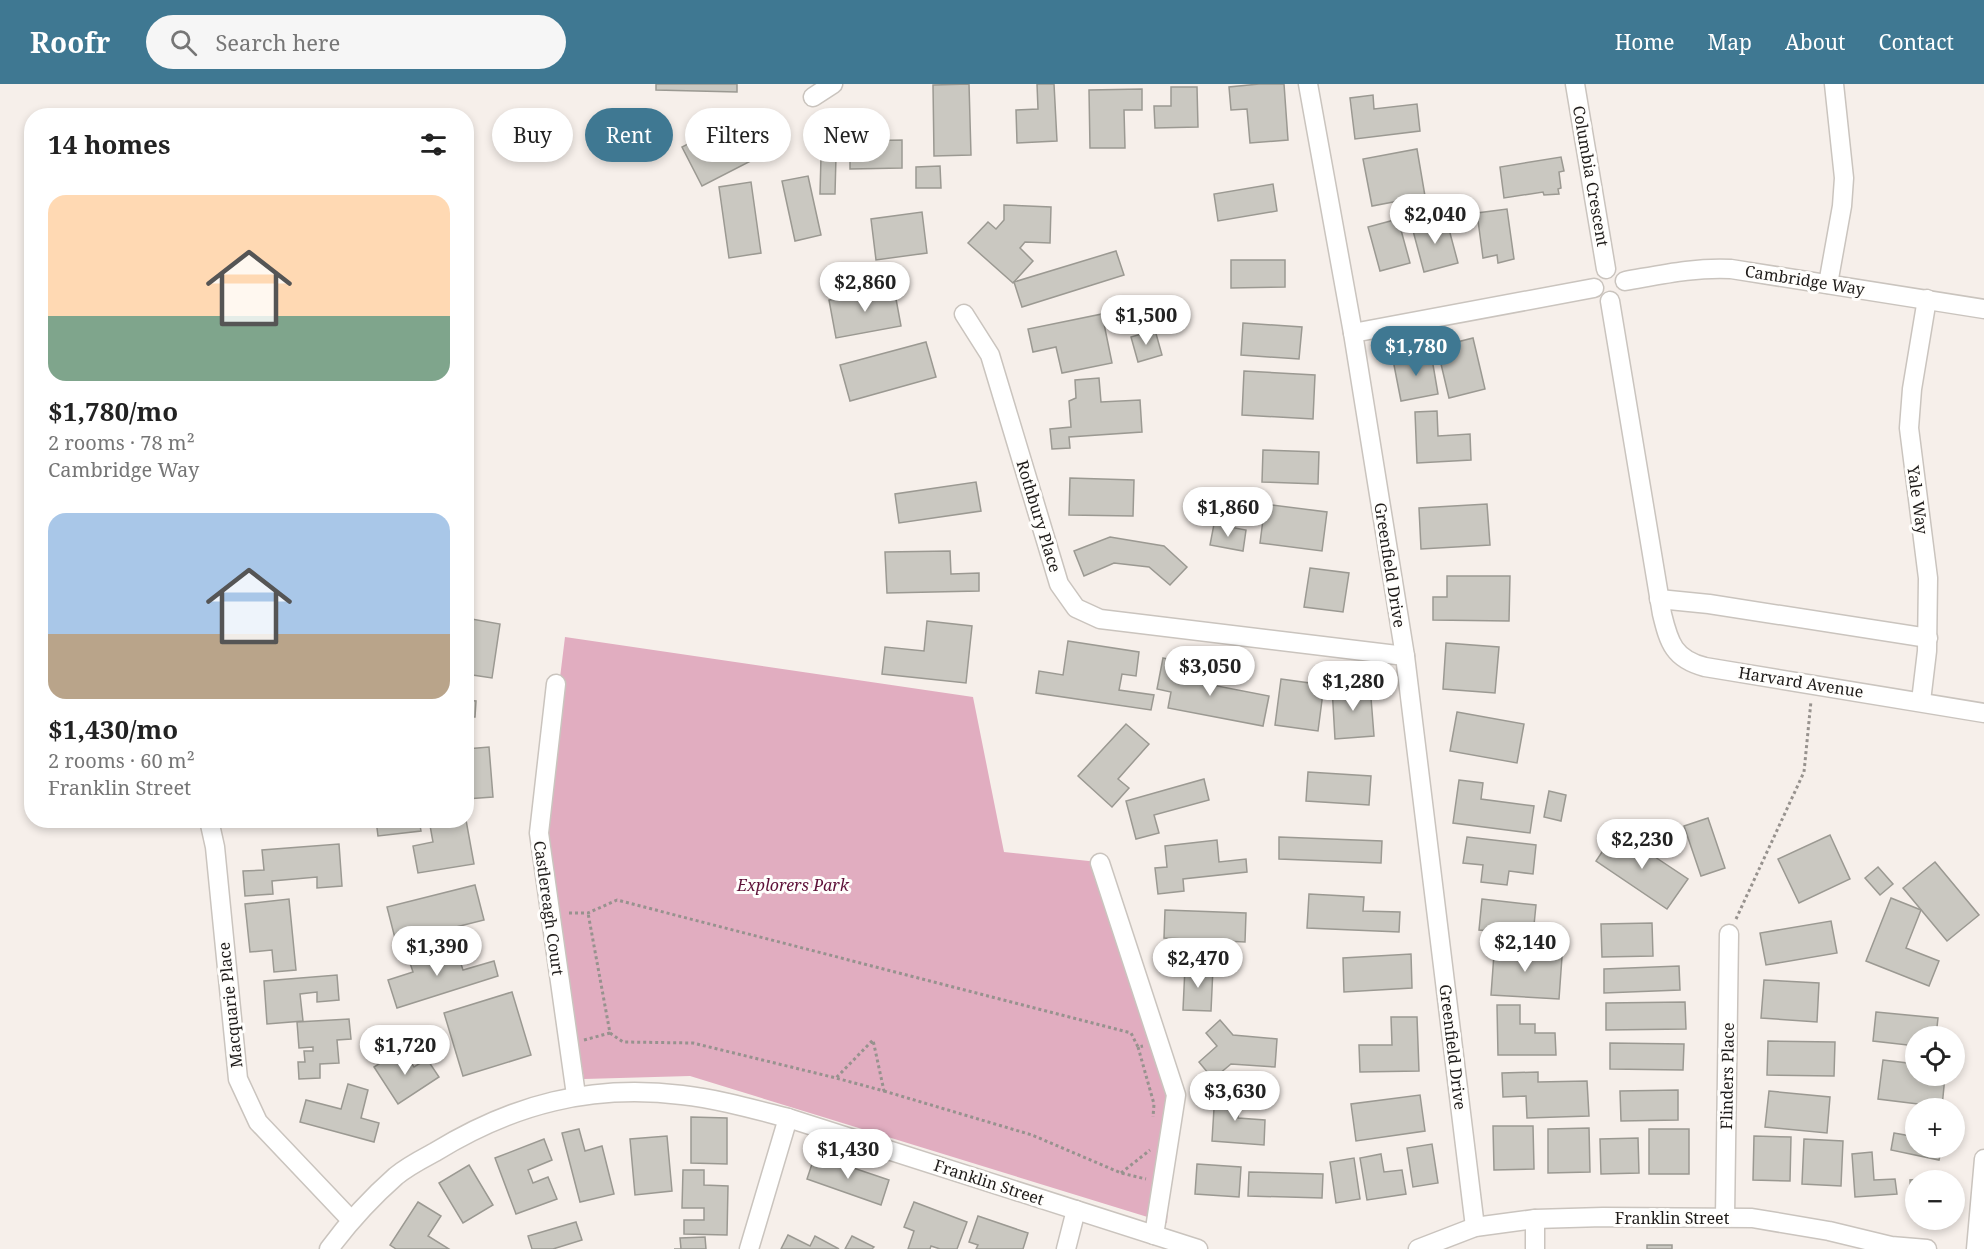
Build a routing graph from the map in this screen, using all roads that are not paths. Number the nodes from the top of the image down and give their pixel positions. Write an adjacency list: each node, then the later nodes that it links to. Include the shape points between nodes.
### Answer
1 (833, 84): 5 (street)
2 (1308, 84): 14 (street, Greenfield Drive)
3 (1575, 84): 6 (street, Columbia Crescent)
4 (1834, 84): 8 (street, via 1844,178)
5 (813, 97)
6 (1606, 269): 7 (street, via 1620,273); 9 (street, via 1595,278)
7 (1625, 281): 8 (street, Cambridge Way, via 1712,268); 11 (street, via 1620,296)
8 (1828, 284): 10 (street, Cambridge Way)
9 (1594, 288): 11 (street, via 1600,297); 14 (street)
10 (1927, 299): 12 (street, Cambridge Way); 16 (street, Yale Way, via 1909,428 1928,578)
11 (1610, 300): 15 (street, Harvard Avenue)
12 (1984, 309)
13 (964, 314): 17 (street, Rothbury Place, via 990,355 1059,584 1076,608 1100,619)
14 (1353, 333): 17 (street, Greenfield Drive)
15 (1659, 599): 16 (street); 19 (street, Harvard Avenue, via 1671,644 1685,660 1705,667)
16 (1928, 638): 19 (street, Yale Way)
17 (1405, 656): 31 (street, Greenfield Drive)
18 (556, 684): 24 (street, Castlereagh Court, via 539,832)
19 (1921, 701): 20 (street, Harvard Avenue)
20 (1984, 713)
21 (211, 828): 30 (street, Macquarie Place, via 238,1079 258,1122)
22 (1100, 862): 32 (street, via 1176,1095)
23 (1729, 934): 28 (street, Flinders Place)
24 (576, 1095): 25 (street, Franklin Street, via 681,1095 733,1103); 30 (street, Franklin Street, via 484,1124 447,1144 398,1174)
25 (788, 1118): 27 (street, Franklin Street); 35 (street)
26 (1984, 1159): 41 (street)
27 (1076, 1210): 32 (street, Franklin Street); 36 (street)
28 (1725, 1218): 29 (street, Franklin Street); 33 (street, Franklin Street, via 1752,1218)
29 (1535, 1219): 31 (street, Franklin Street); 39 (street)
30 (351, 1220): 34 (street, Franklin Street)
31 (1475, 1227): 38 (street, Franklin Street)
32 (1154, 1235): 37 (street, Franklin Street)
33 (1828, 1240): 40 (street, Franklin Street)
34 (329, 1249)
35 (749, 1249)
36 (1066, 1249)
37 (1198, 1249)
38 (1418, 1249)
39 (1534, 1249)
40 (1927, 1249)
41 (1976, 1249)

